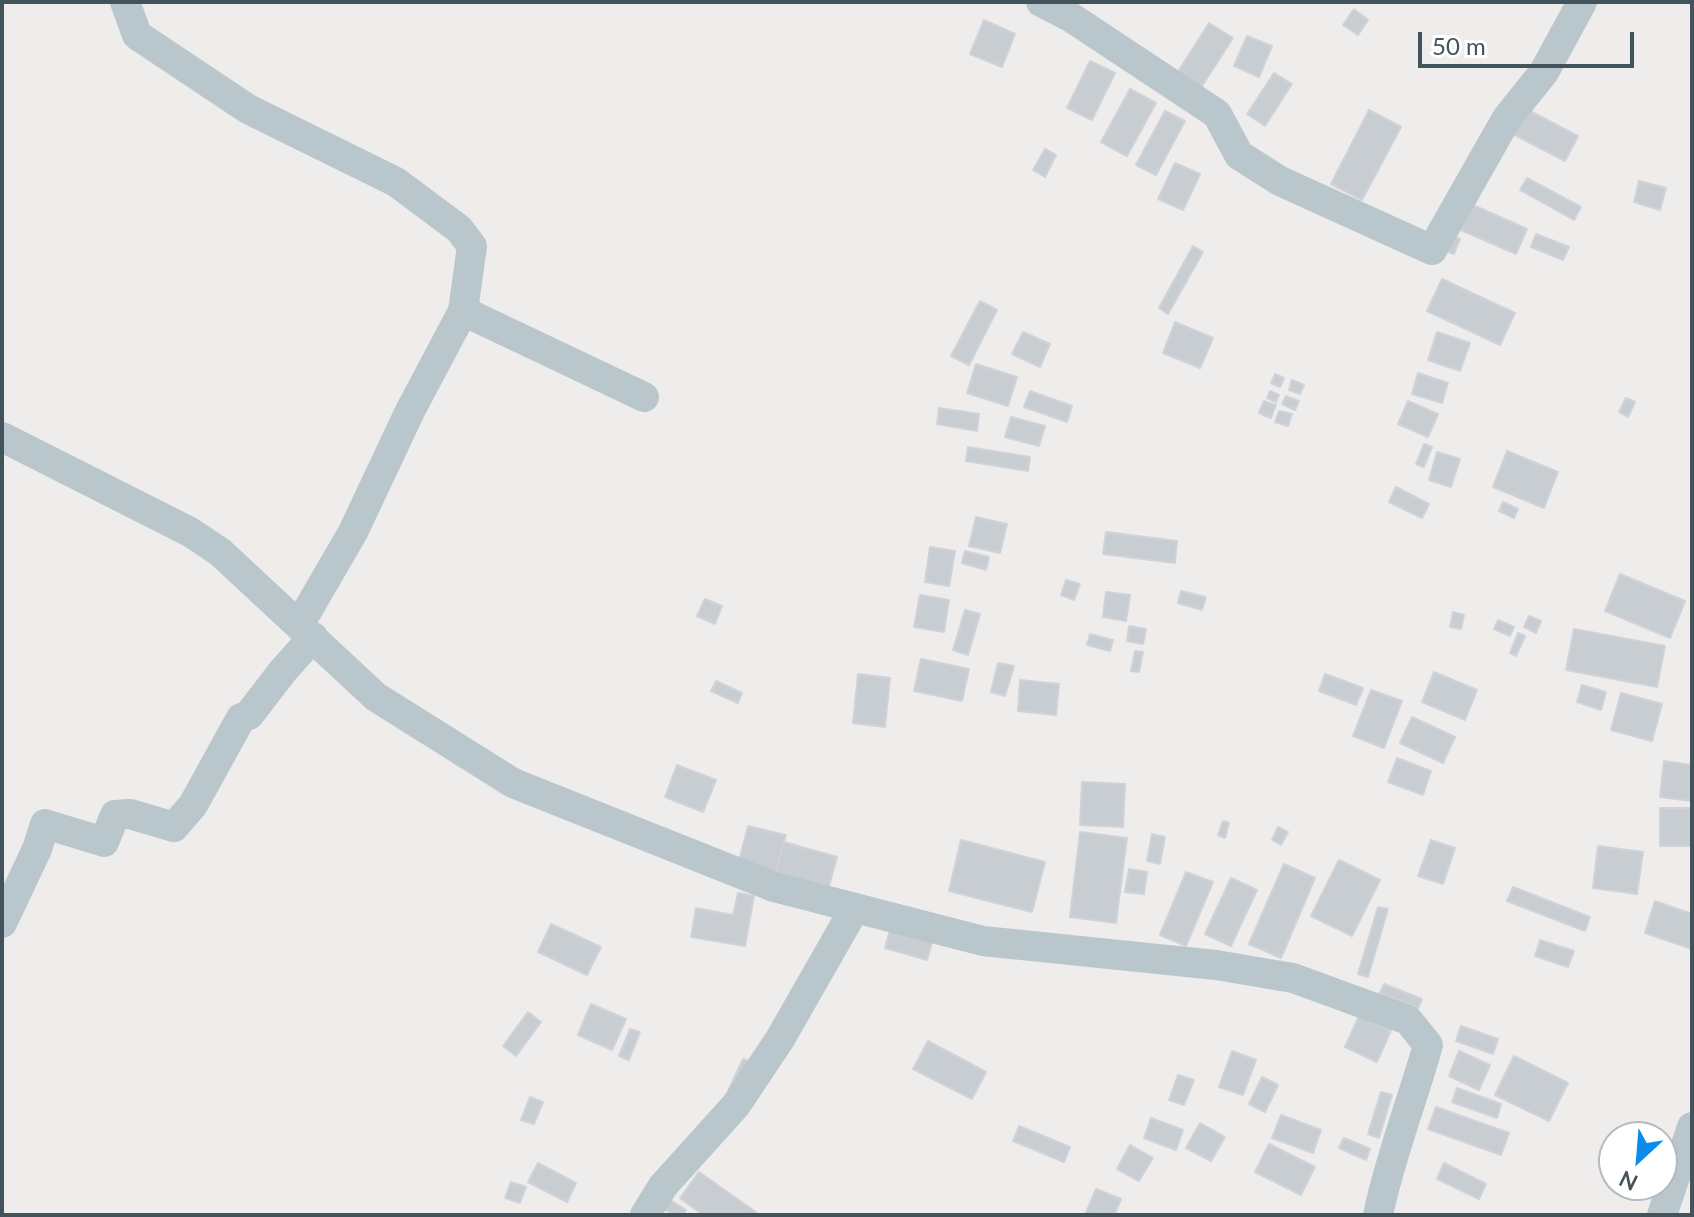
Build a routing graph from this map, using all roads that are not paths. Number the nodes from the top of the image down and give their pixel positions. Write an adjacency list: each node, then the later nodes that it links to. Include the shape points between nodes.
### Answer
1 (125, 2): 4 (street, via 137,35 248,109 396,182 459,229 472,246)
2 (1041, 2): 3 (street, via 1217,114 1239,155 1280,181 1432,250 1507,118 1544,72)
3 (1582, 2)
4 (463, 311): 5 (street); 7 (street)
5 (644, 397)
6 (2, 437): 7 (street, via 190,532 220,552)
7 (306, 631): 8 (street, via 376,697 513,783 774,887); 9 (street, via 282,672 241,718 193,805 174,827 115,815 104,842 45,824)
8 (853, 908): 11 (street, via 780,1039 736,1105 663,1186); 12 (street, via 983,941 1293,978 1408,1020 1428,1045)
9 (2, 923)
10 (1692, 1127): 13 (street)
11 (645, 1215)
12 (1378, 1215)
13 (1662, 1215)

